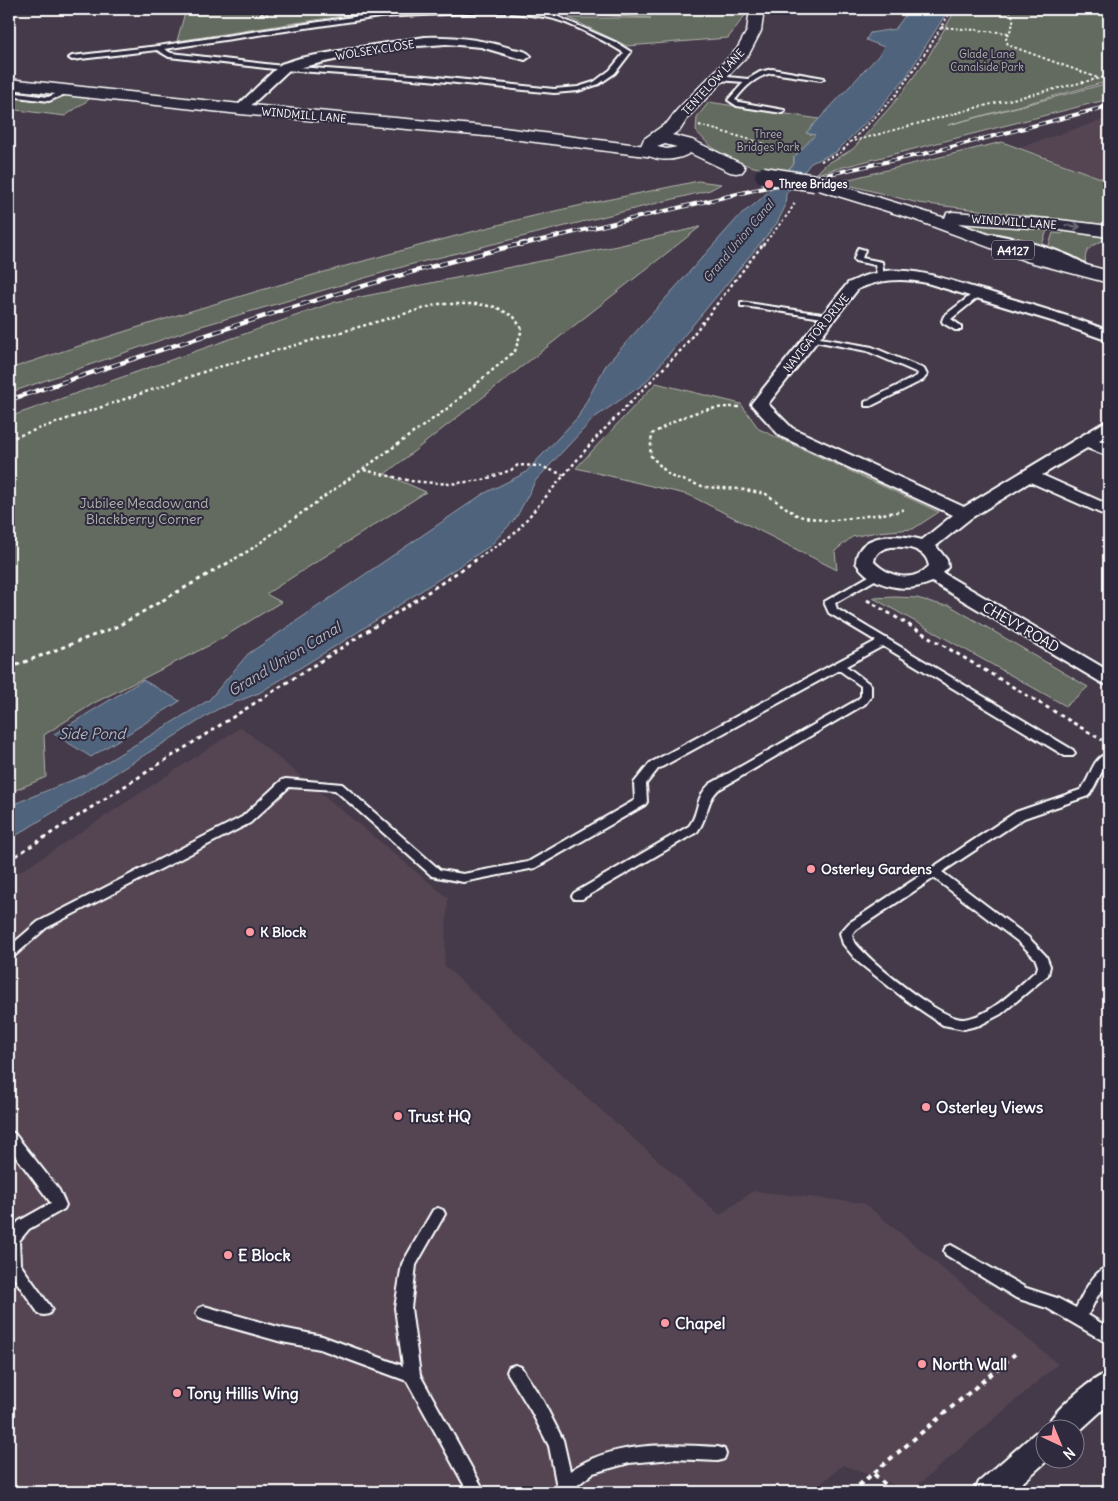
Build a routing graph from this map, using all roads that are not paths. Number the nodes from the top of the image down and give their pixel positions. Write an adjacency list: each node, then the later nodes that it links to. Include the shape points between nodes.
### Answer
1 (757, 9): 6 (main road, TENTELOW LANE, via 754,31 744,51)
2 (158, 48): 4 (lane); 5 (lane, via 169,55); 5 (lane, via 380,15 488,10 554,17 628,52 609,76 597,84 574,91)
3 (526, 56): 5 (street, WOLSEY CLOSE, via 491,45 433,41 300,62)
4 (72, 58)
5 (284, 68): 12 (street, WOLSEY CLOSE)
6 (717, 78): 8 (lane); 14 (main road, TENTELOW LANE, via 683,113)
7 (822, 78): 8 (lane, via 772,71)
8 (749, 81): 13 (lane, via 731,100 737,104)
9 (9, 84): 10 (main road, WINDMILL LANE)
10 (68, 91): 11 (lane, via 49,99); 12 (main road, WINDMILL LANE)
11 (9, 94)
12 (240, 109): 15 (main road, WINDMILL LANE, via 496,132 598,146)
13 (782, 111)
14 (679, 137): 15 (main road, TENTELOW LANE); 15 (main road, via 686,148 682,152); 16 (main road, WINDMILL LANE / A4127)
15 (655, 148): 16 (main road, WINDMILL LANE / A4127)
16 (736, 168): 17 (main road, WINDMILL LANE / A4127, bridge, via 815,183)
17 (920, 215): 18 (main road, WINDMILL LANE / A4127, one-way to 18); 22 (main road, WINDMILL LANE / A4127, via 1034,257)
18 (1109, 231)
19 (861, 250): 21 (lane, via 858,259 879,264)
20 (1103, 251): 22 (main road, via 1101,268)
21 (881, 276): 23 (street, NAVIGATOR DRIVE, via 898,274 926,278); 25 (street, NAVIGATOR DRIVE, via 853,286)
22 (1109, 276)
23 (978, 294): 26 (lane, via 947,318 946,322); 27 (street, NAVIGATOR DRIVE)
24 (744, 304): 25 (lane)
25 (829, 317): 28 (street, NAVIGATOR DRIVE)
26 (958, 328)
27 (1109, 336)
28 (812, 338): 29 (lane, via 869,350 921,371 923,375 920,378); 35 (street, NAVIGATOR DRIVE, via 759,404 786,432)
29 (868, 404)
30 (1109, 427): 31 (street)
31 (1086, 441): 32 (street); 33 (street)
32 (1109, 452)
33 (1028, 475): 34 (street); 35 (street)
34 (1109, 512)
35 (965, 514): 36 (street)
36 (924, 546): 37 (street, via 939,561); 38 (street, via 897,541 868,550 864,556 865,563)
37 (933, 575): 38 (street, via 906,582); 41 (street, CHEVY ROAD)
38 (882, 577): 39 (lane, via 829,602 833,611)
39 (884, 641): 40 (lane); 42 (lane)
40 (840, 666): 45 (lane, via 866,685 866,696 861,702 714,786 702,801 700,820 693,829); 46 (lane, via 654,766 640,783 641,802 531,865 463,878 436,873 338,787 286,783 246,820 42,925)
41 (1106, 672)
42 (1069, 753)
43 (1109, 757): 44 (lane, via 1097,767 1084,793 1020,815)
44 (934, 872): 44 (lane, via 853,926 846,933 847,942 920,1004 949,1022 962,1024 1002,1007 1043,972 1044,966 1040,956 1024,940)
45 (578, 896)
46 (9, 954)
47 (9, 1136): 51 (lane, via 60,1205 24,1225 12,1240 13,1265)
48 (438, 1214): 56 (lane, via 409,1264 403,1308)
49 (951, 1250): 53 (lane, via 1020,1293 1052,1303)
50 (1109, 1272): 53 (lane, via 1092,1292)
51 (44, 1309)
52 (204, 1313): 56 (lane, via 322,1343)
53 (1079, 1318): 54 (lane)
54 (1109, 1338)
55 (515, 1372): 61 (lane, via 557,1445)
56 (412, 1376): 62 (lane)
57 (1109, 1385): 58 (street)
58 (1072, 1418)
59 (1036, 1451): 63 (street)
60 (718, 1454): 61 (lane, via 673,1452 629,1456 589,1467)
61 (565, 1489)
62 (477, 1492)
63 (990, 1492)

